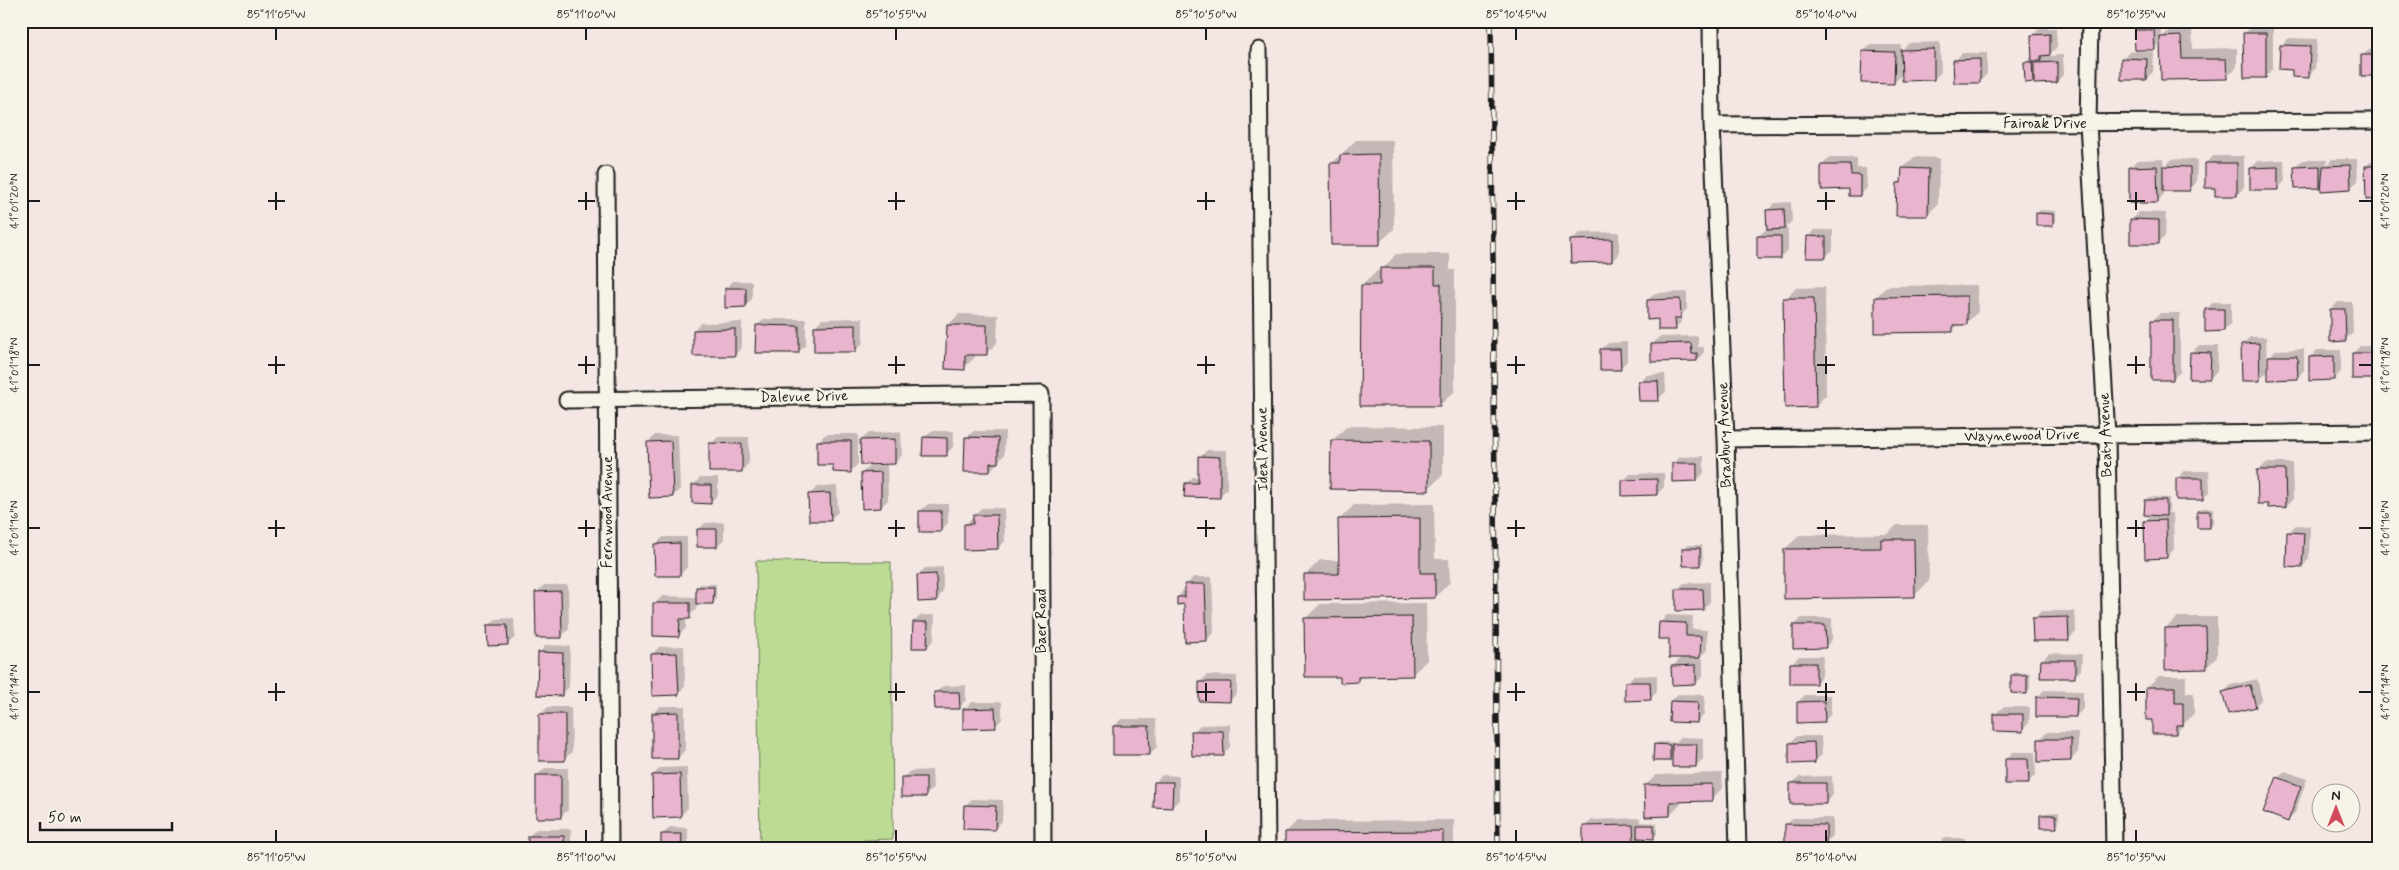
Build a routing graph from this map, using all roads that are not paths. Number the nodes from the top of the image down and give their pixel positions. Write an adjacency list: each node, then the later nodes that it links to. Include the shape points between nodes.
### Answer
1 (1711, 21): 6 (street, Bradbury Avenue)
2 (2090, 21): 5 (street, Beaty Avenue)
3 (1259, 50): 16 (street, Ideal Avenue)
4 (2378, 121): 5 (street, Fairoak Drive)
5 (2088, 124): 6 (street, Fairoak Drive); 12 (street, Beaty Avenue)
6 (1712, 125): 13 (street, Bradbury Avenue)
7 (606, 175): 9 (street, Fernwood Avenue)
8 (1040, 394): 9 (street, Dalevue Drive); 15 (street, Baer Road)
9 (607, 399): 10 (street, Dalevue Drive); 14 (street, Fernwood Avenue)
10 (568, 400)
11 (2378, 432): 12 (street, Waynewood Drive)
12 (2107, 435): 13 (street, Waynewood Drive); 18 (street, Beaty Avenue)
13 (1726, 440): 17 (street, Bradbury Avenue)
14 (610, 849)
15 (1043, 849)
16 (1267, 849)
17 (1738, 849)
18 (2114, 849)

